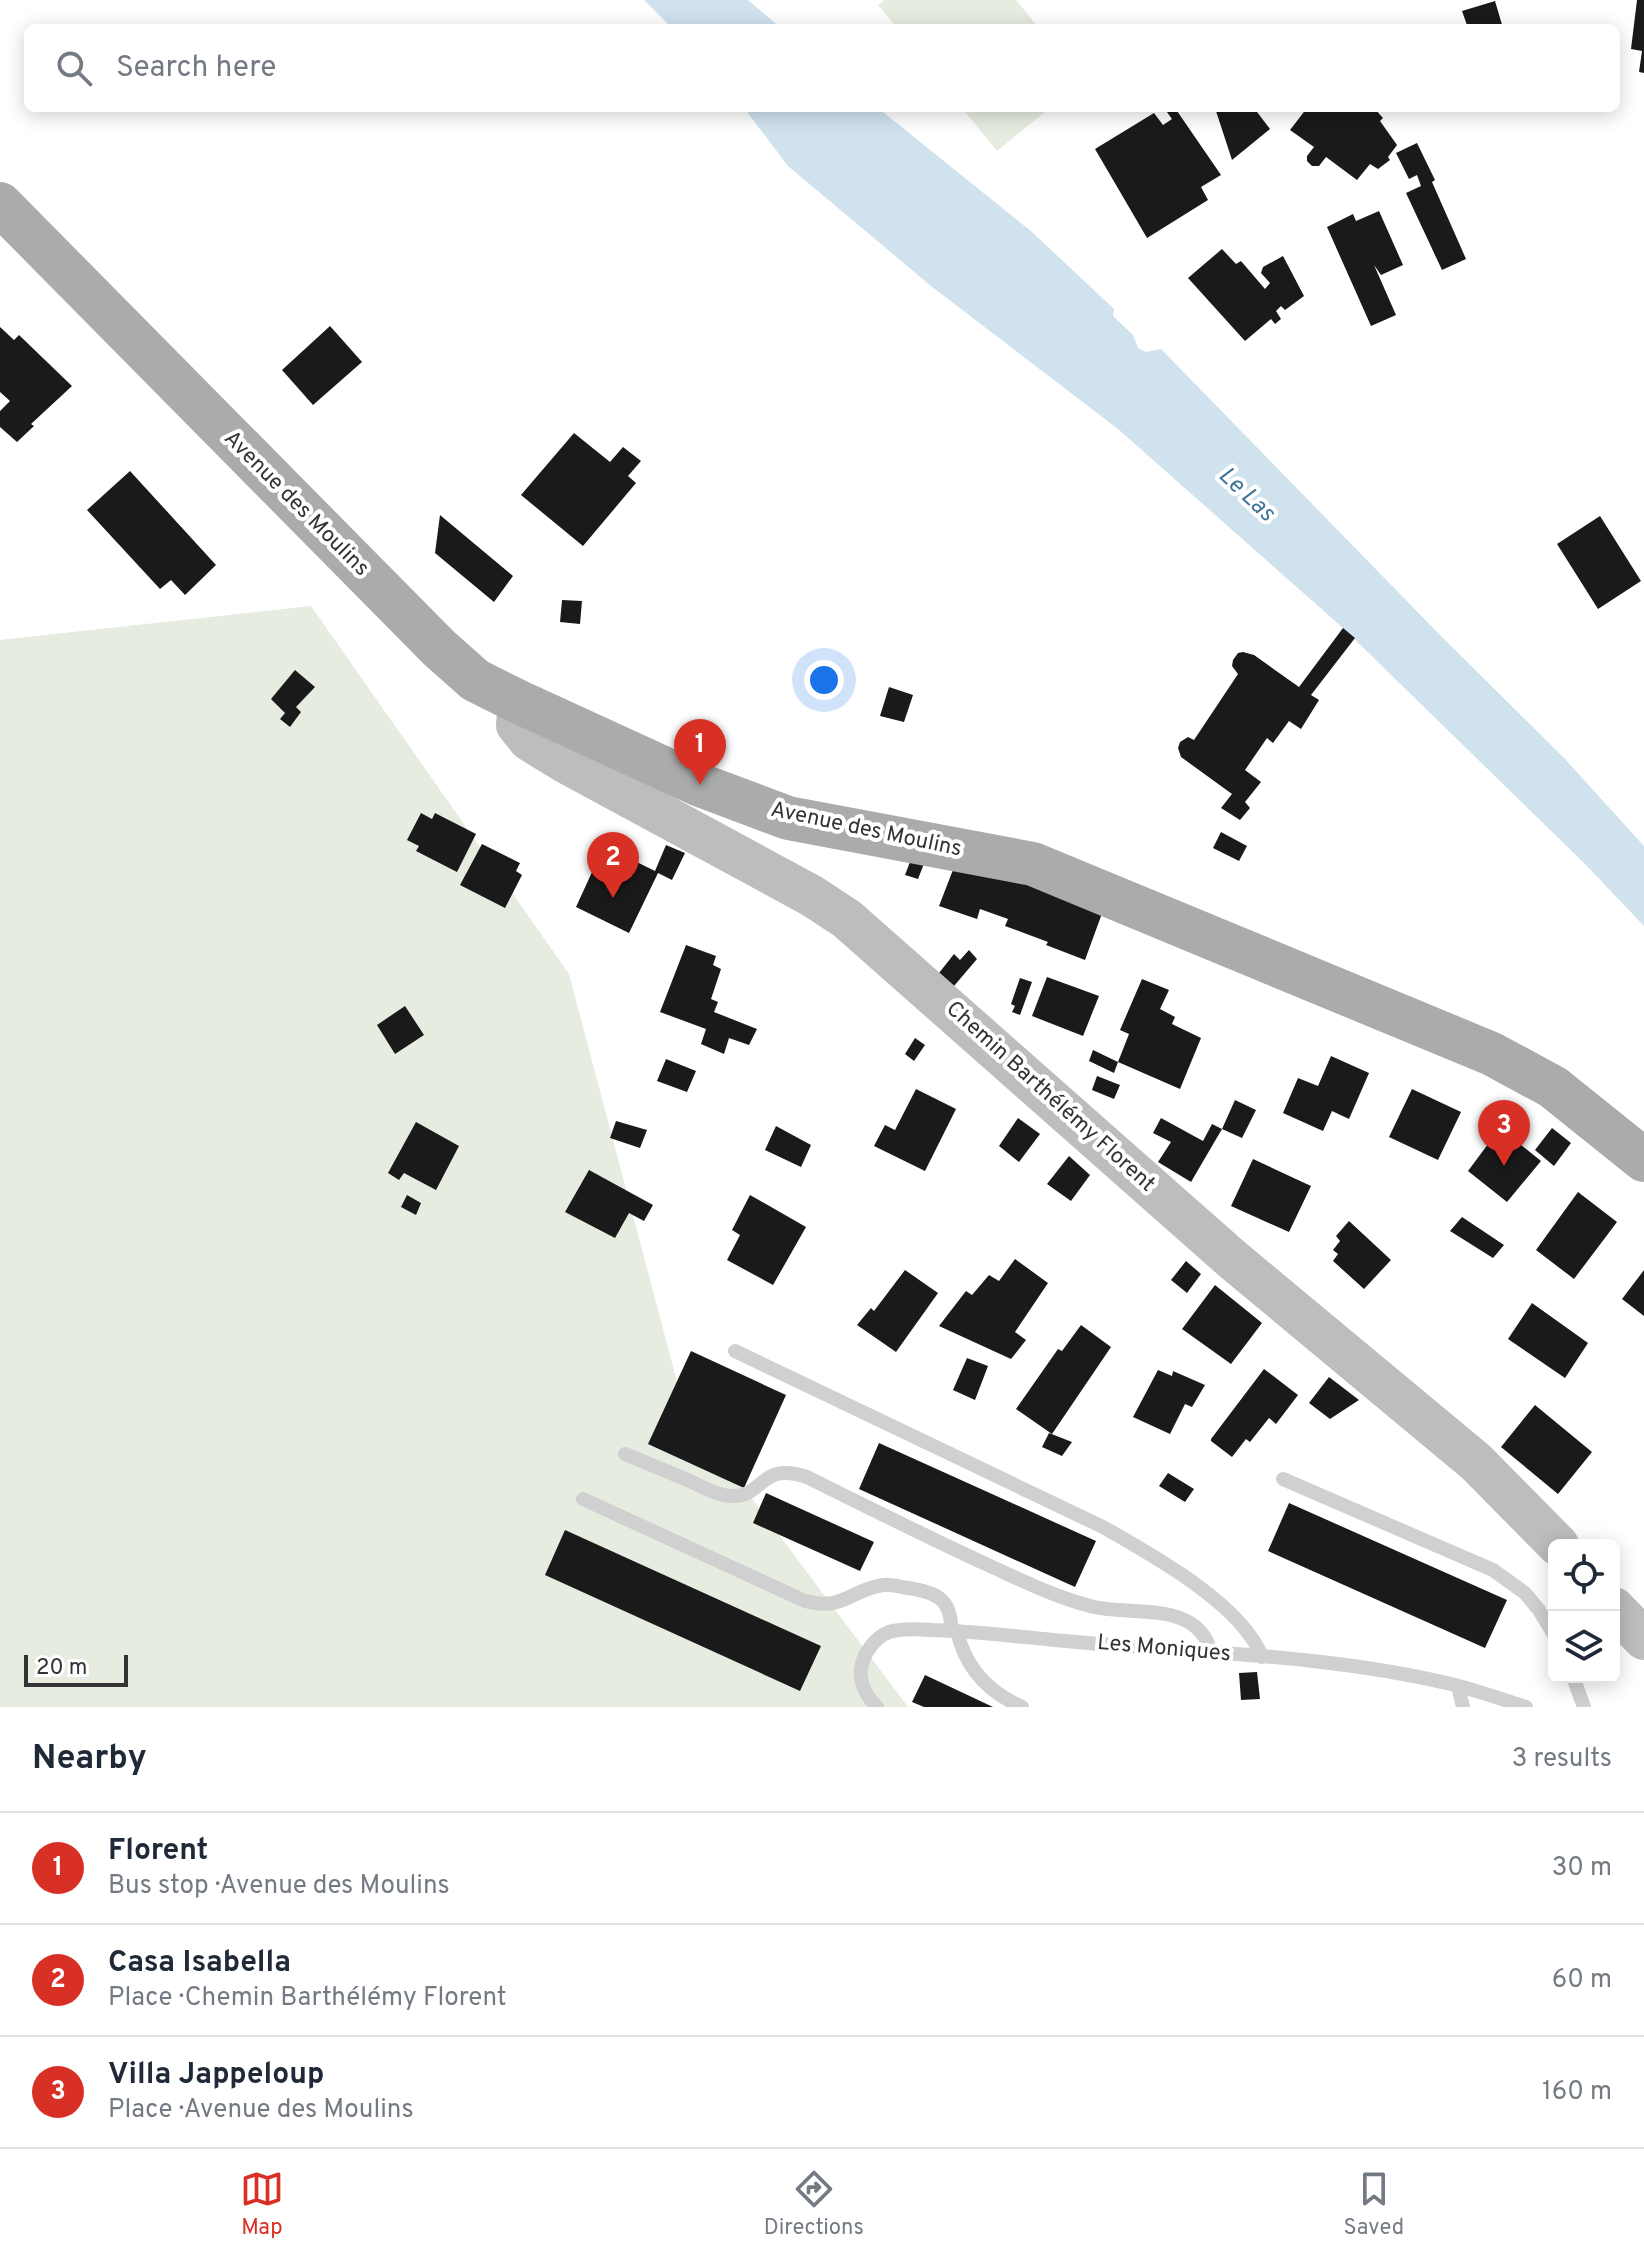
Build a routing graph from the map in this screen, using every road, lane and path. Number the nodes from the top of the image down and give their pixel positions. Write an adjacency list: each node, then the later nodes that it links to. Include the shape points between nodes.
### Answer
1 (0, 204): 2 (main road, Avenue des Moulins, via 439,648 475,680)
2 (519, 702): 3 (main road, Avenue des Moulins, via 700,785 788,818 1033,864 1492,1054 1553,1087); 8 (street, Chemin Barthélémy Florent, via 517,725 529,740 847,919 1232,1259 1476,1462)
3 (1644, 1160)
4 (735, 1351): 14 (lane, via 1125,1539 1208,1594 1251,1635)
5 (625, 1454): 13 (lane, via 731,1496 750,1492 776,1474 793,1472 1074,1601 1107,1610 1181,1617 1199,1629)
6 (1283, 1479): 10 (lane, via 1493,1570 1525,1593)
7 (583, 1499): 11 (lane, via 817,1604 836,1604 882,1585 929,1593 949,1608)
8 (1552, 1539)
9 (1617, 1611): 12 (street)
10 (1548, 1625)
11 (954, 1631): 13 (lane, Les Moniques); 17 (lane, Les Moniques, via 897,1630 878,1639 865,1656 861,1676); 18 (lane, via 979,1677)
12 (1644, 1639)
13 (1211, 1652): 14 (lane, Les Moniques)
14 (1262, 1657): 16 (lane, Les Moniques)
15 (1575, 1683): 21 (lane)
16 (1458, 1686): 19 (lane); 20 (lane, Les Moniques)
17 (877, 1707)
18 (1022, 1707)
19 (1463, 1707)
20 (1526, 1707)
21 (1584, 1707)

